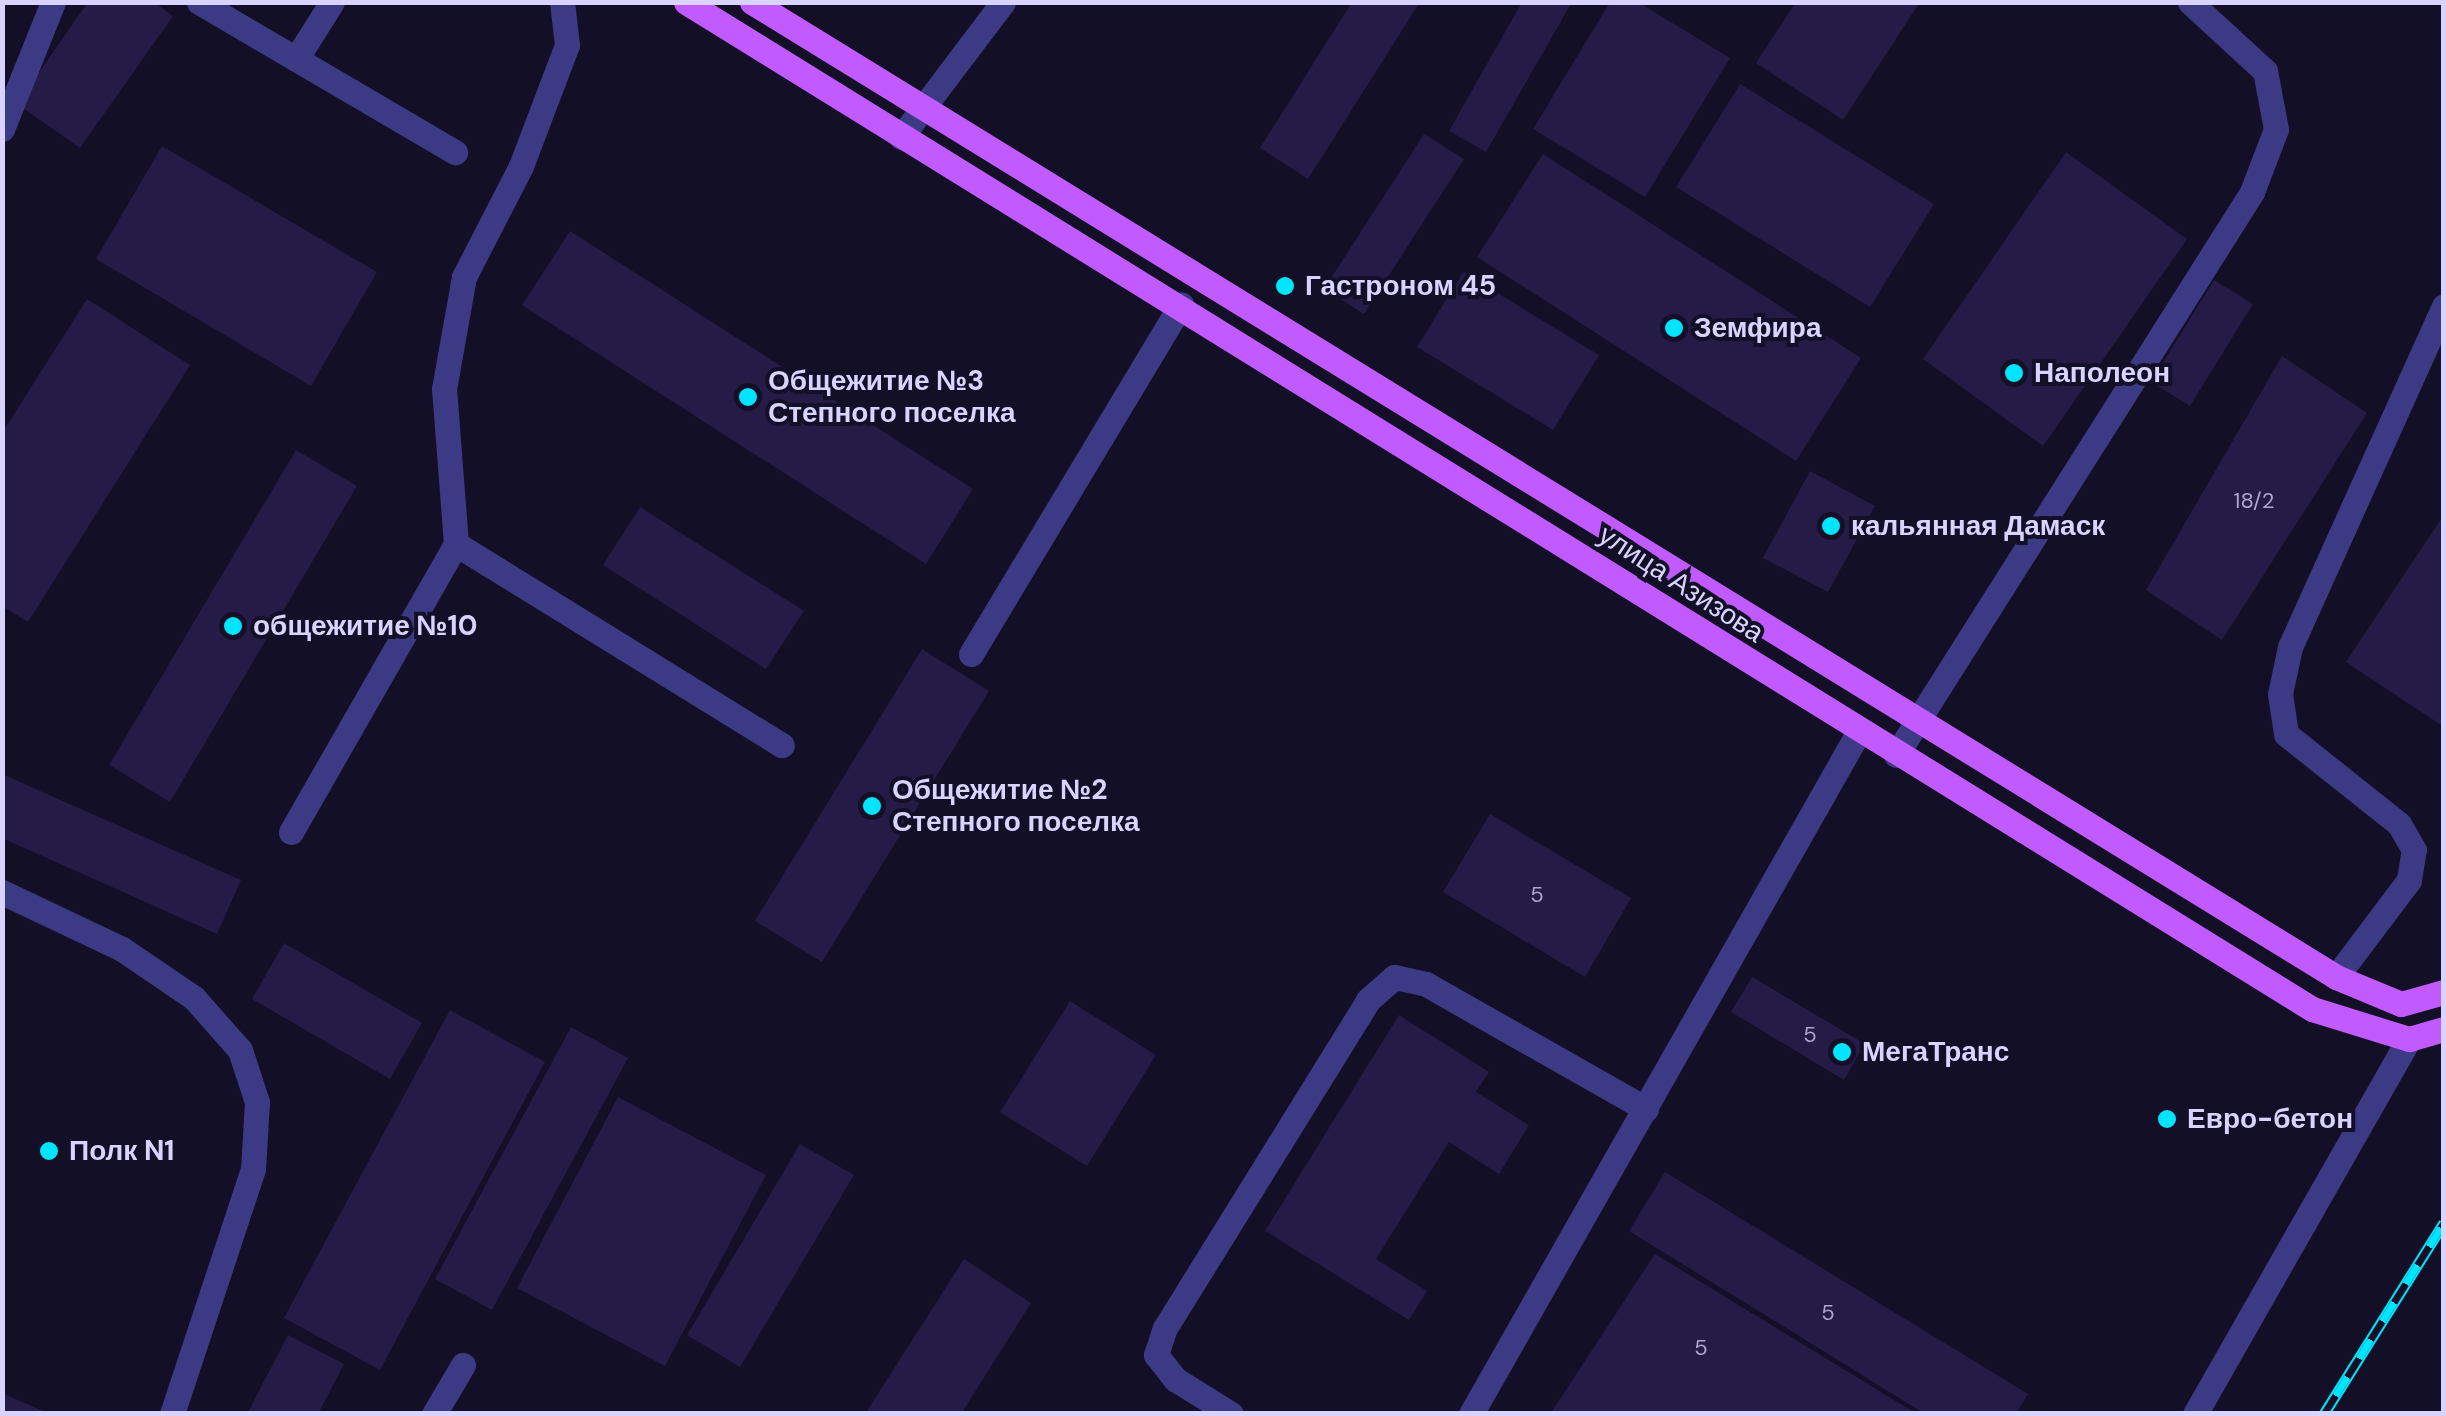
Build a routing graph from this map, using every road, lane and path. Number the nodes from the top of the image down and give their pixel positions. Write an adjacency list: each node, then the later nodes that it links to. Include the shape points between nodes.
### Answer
1 (53, 2): 11 (street)
2 (200, 2): 9 (street)
3 (332, 2): 9 (street)
4 (562, 2): 16 (street, via 567,45 521,166 464,278 444,390)
5 (686, 2): 12 (main road, улица Азизова)
6 (752, 2): 10 (main road, улица Азизова)
7 (1002, 2): 10 (street)
8 (2190, 2): 18 (street, via 2265,71 2276,129 2252,192)
9 (296, 60): 13 (street)
10 (921, 110): 12 (street); 18 (main road, улица Азизова)
11 (2, 129)
12 (901, 136): 14 (main road, улица Азизова)
13 (455, 152)
14 (1181, 304): 17 (street); 19 (main road, улица Азизова)
15 (2444, 306): 24 (street, via 2290,647 2280,694 2286,734 2399,824 2414,850 2409,880)
16 (456, 544): 20 (street); 22 (street)
17 (971, 654)
18 (1915, 725): 21 (street); 24 (main road, улица Азизова)
19 (1858, 733): 21 (main road, улица Азизова); 28 (street)
20 (782, 745)
21 (1896, 755): 27 (main road, улица Азизова, via 2312,1009)
22 (291, 832)
23 (2, 892): 30 (street, via 122,949 194,998 240,1050 257,1102 252,1170)
24 (2336, 977): 25 (main road, улица Азизова, via 2401,1004)
25 (2444, 992)
26 (2444, 1029): 27 (main road)
27 (2408, 1039): 34 (street)
28 (1646, 1109): 32 (street, via 1426,984 1394,977 1368,1000 1165,1328 1156,1355 1174,1379); 33 (street)
29 (463, 1365): 31 (street)
30 (172, 1414)
31 (434, 1414)
32 (1231, 1414)
33 (1471, 1414)
34 (2195, 1414)

